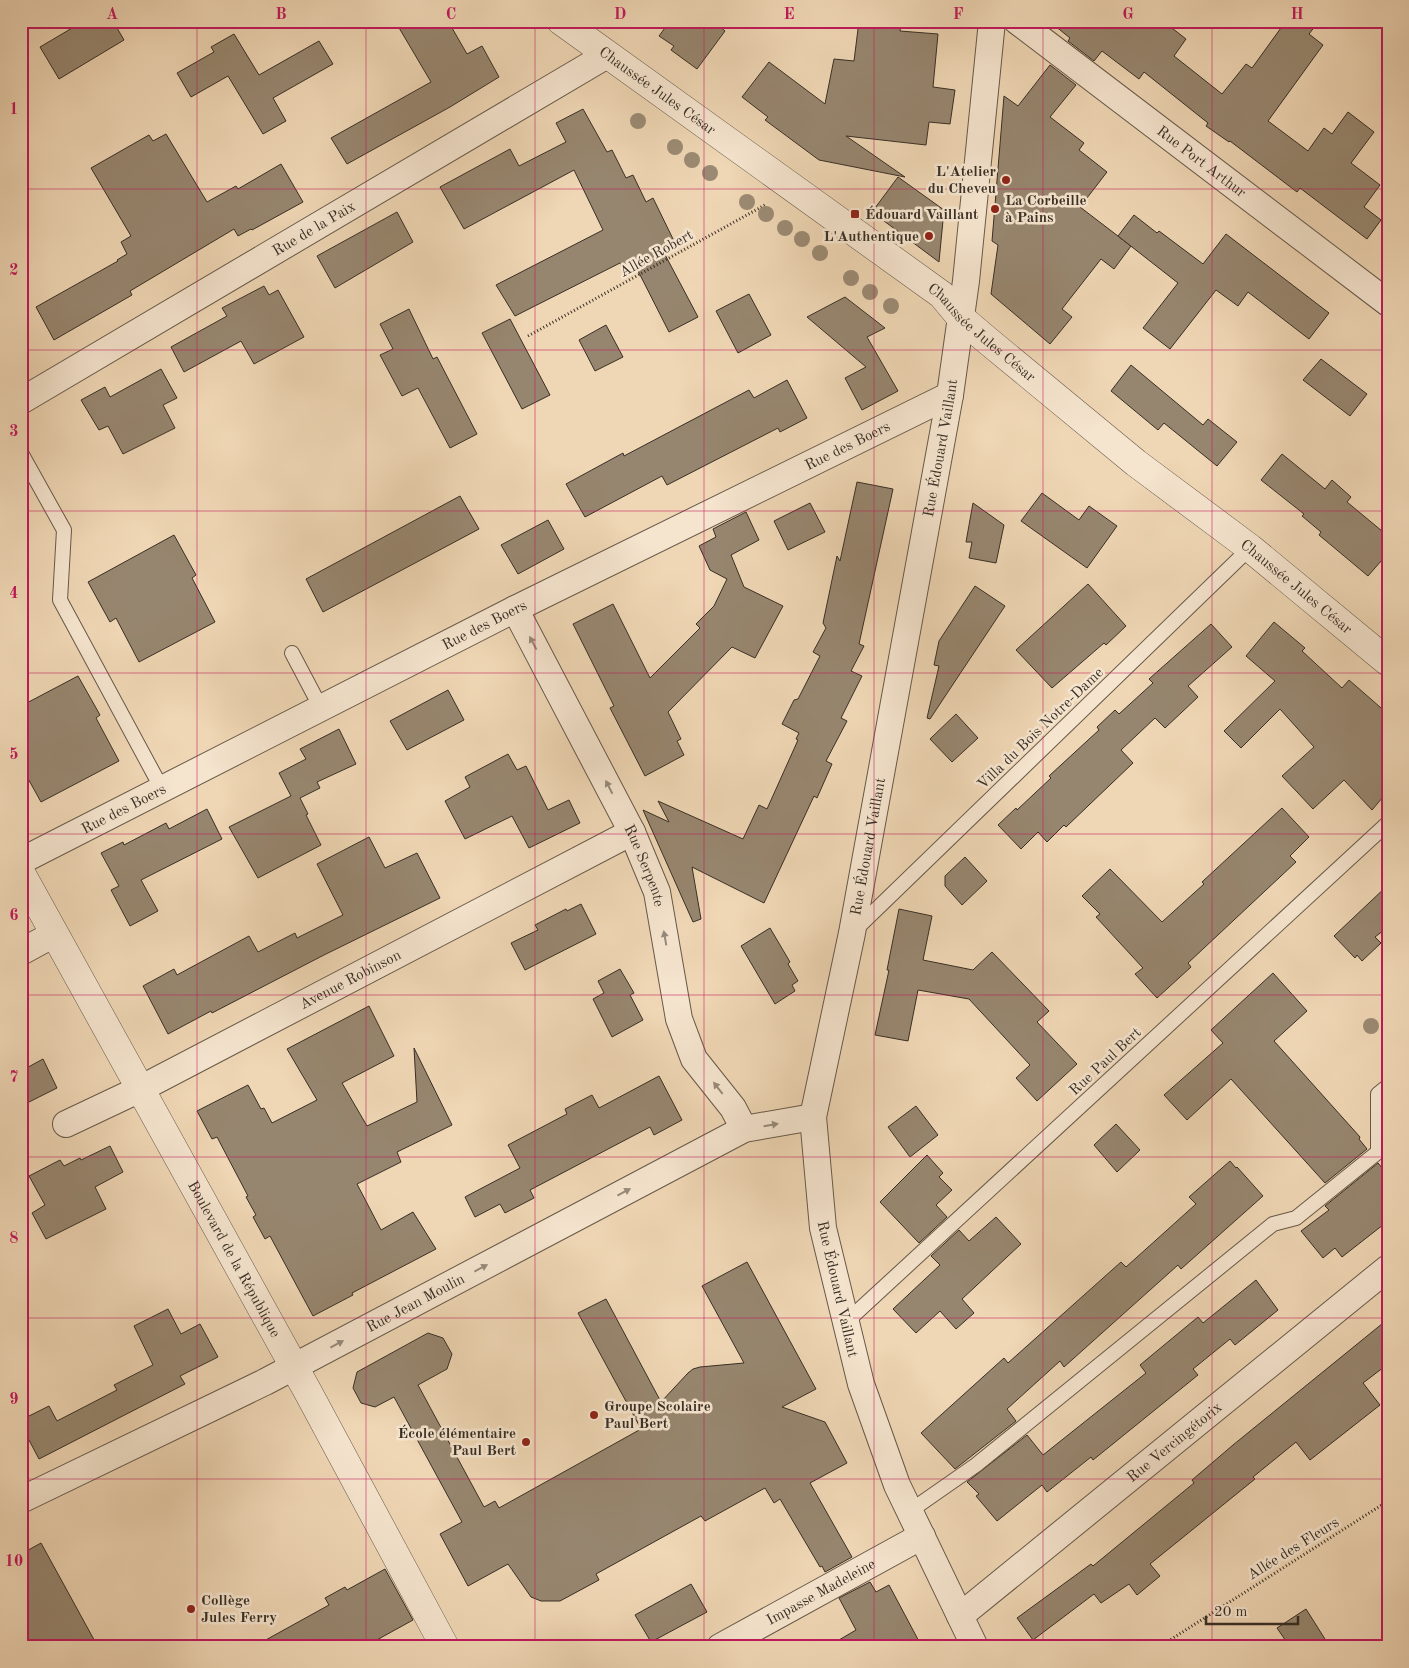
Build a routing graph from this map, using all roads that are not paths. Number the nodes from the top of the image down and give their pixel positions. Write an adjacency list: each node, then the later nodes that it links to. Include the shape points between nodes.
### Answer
1 (561, 21): 4 (street, Chaussée Jules César)
2 (992, 21): 6 (street, Rue Édouard Vaillant)
3 (1017, 21): 5 (street, Rue Port Arthur)
4 (608, 55): 6 (street, Chaussée Jules César, via 942,295); 8 (street, Rue de la Paix)
5 (1388, 302)
6 (961, 318): 7 (street, Rue Édouard Vaillant); 10 (street, Chaussée Jules César, via 1136,463)
7 (950, 395): 11 (street, Rue des Boers); 20 (street, Rue Édouard Vaillant)
8 (21, 401)
9 (21, 453): 15 (lane, via 64,530 60,600)
10 (1250, 548): 13 (street, Chaussée Jules César); 20 (lane, Villa du Bois Notre-Dame)
11 (515, 609): 14 (street, Rue des Boers); 17 (street, Rue Serpente, one-way to 11)
12 (292, 653): 14 (lane)
13 (1388, 662)
14 (321, 708): 15 (street, Rue des Boers)
15 (162, 789): 18 (street, Rue des Boers)
16 (1388, 823): 29 (lane, Rue Paul Bert)
17 (632, 832): 24 (street, Avenue Robinson); 27 (street, Rue Serpente, one-way to 17, via 733,1108 694,1059 679,1020 657,892)
18 (21, 861)
19 (21, 873): 21 (street, Boulevard de la République)
20 (852, 933): 25 (street, Rue Édouard Vaillant)
21 (54, 934): 22 (street); 24 (street, Boulevard de la République)
22 (21, 952)
23 (1388, 1086): 32 (lane, via 1378,1094 1378,1152 1296,1218 1273,1224 976,1465)
24 (140, 1089): 26 (street, Avenue Robinson); 30 (street, Boulevard de la République)
25 (813, 1117): 27 (street, Rue Jean Moulin, one-way to 25); 29 (street, Rue Édouard Vaillant, via 823,1228)
26 (66, 1124)
27 (744, 1129): 30 (street, Rue Jean Moulin, one-way to 27)
28 (1388, 1268): 34 (street, Rue Vercingétorix)
29 (845, 1324): 32 (street, Rue Édouard Vaillant, via 861,1384 897,1485)
30 (294, 1367): 31 (street, Rue Jean Moulin); 35 (street, Boulevard de la République)
31 (21, 1500)
32 (910, 1511): 33 (street, Rue Édouard Vaillant)
33 (922, 1536): 34 (street, Rue Édouard Vaillant); 36 (street, Impasse Madeleine)
34 (960, 1616): 37 (street, Rue Édouard Vaillant)
35 (446, 1647)
36 (720, 1647)
37 (974, 1647)

